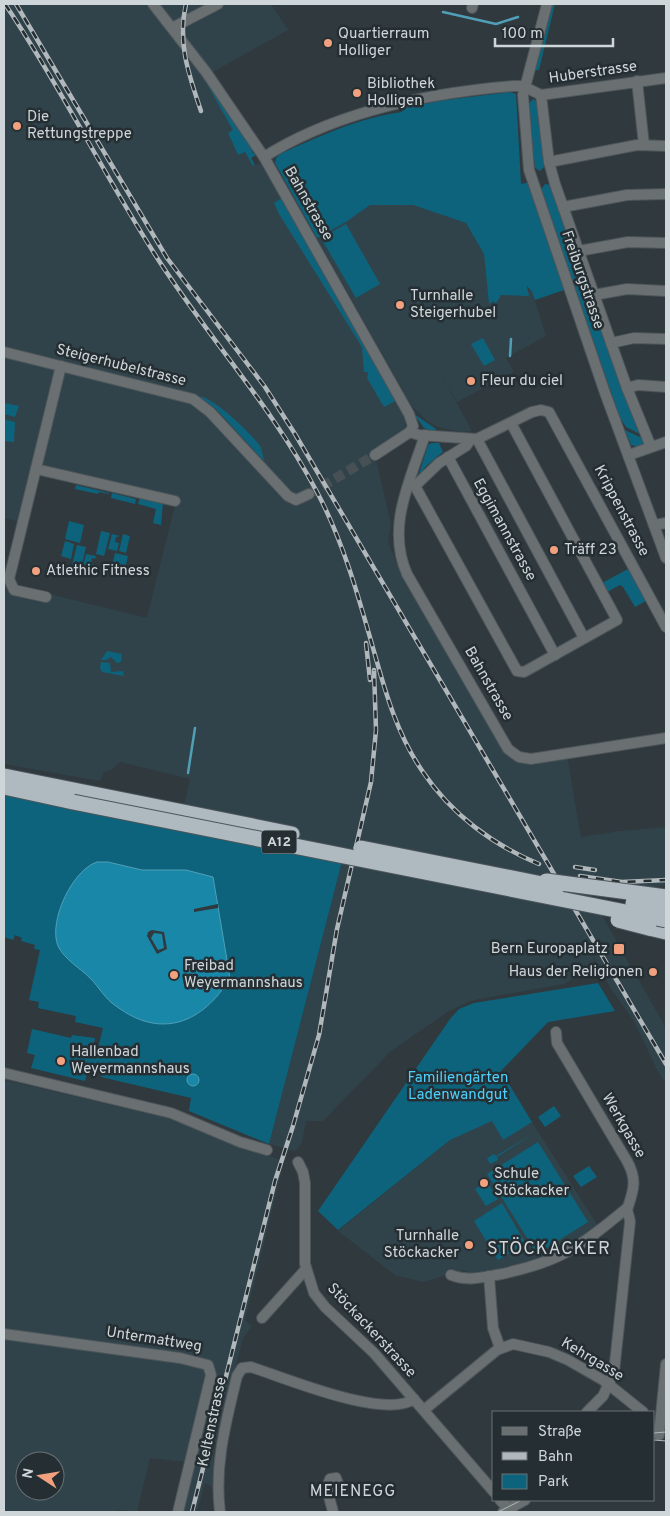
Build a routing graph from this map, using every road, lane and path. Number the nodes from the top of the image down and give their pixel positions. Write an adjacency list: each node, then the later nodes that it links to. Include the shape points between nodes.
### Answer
1 (153, 4): 4 (street, Bahnstrasse)
2 (218, 4): 4 (street)
3 (547, 4): 7 (street, Freiburgstrasse)
4 (172, 28): 11 (street, Bahnstrasse)
5 (666, 78): 6 (street, Huberstrasse)
6 (637, 81): 8 (street, Huberstrasse); 9 (street)
7 (526, 88): 8 (street, Huberstrasse); 11 (street, via 488,88 399,103 335,123); 13 (street, Freiburgstrasse, via 523,104 529,170)
8 (541, 95): 12 (street)
9 (644, 145): 10 (street); 12 (street)
10 (666, 146)
11 (264, 157): 27 (street, Bahnstrasse, via 409,414 413,426)
12 (550, 165): 13 (street, via 545,175); 15 (street)
13 (533, 177): 33 (street, Freiburgstrasse)
14 (666, 194): 15 (street, via 627,195)
15 (563, 207): 17 (street)
16 (666, 242): 17 (street, via 628,242)
17 (579, 252): 19 (street)
18 (666, 291): 19 (street, via 627,289)
19 (594, 295): 21 (street)
20 (666, 339): 21 (street, via 634,338)
21 (611, 343): 24 (street)
22 (4, 352): 23 (street, Steigerhubelstrasse)
23 (61, 366): 35 (street); 37 (street, Steigerhubelstrasse, via 198,402 288,496 296,500)
24 (627, 388): 25 (street, via 638,385); 31 (street)
25 (666, 388)
26 (511, 423): 29 (street); 43 (street, Krippenstrasse, via 532,412 546,411 554,420); 44 (street, Bahnstrasse, via 617,620)
27 (410, 432): 28 (street); 32 (street)
28 (425, 435): 29 (street); 36 (street, Bahnstrasse)
29 (474, 439): 34 (street); 44 (street, Eggimannstrasse)
30 (666, 442): 31 (street)
31 (651, 447): 33 (street)
32 (375, 455)
33 (629, 455): 40 (street, Freiburgstrasse)
34 (448, 457): 36 (street); 45 (street, Eggimannstrasse)
35 (36, 469): 38 (street); 42 (street, via 10,584 14,590)
36 (412, 484): 45 (street, Bahnstrasse, via 516,670 524,672); 46 (street, Bahnstrasse, via 398,526 402,563 510,751 531,759)
37 (309, 494)
38 (175, 501)
39 (666, 523): 40 (street)
40 (654, 525): 41 (street, Freiburgstrasse)
41 (666, 558)
42 (46, 597)
43 (666, 627)
44 (584, 638): 45 (street, Bahnstrasse)
45 (555, 655)
46 (666, 738)
47 (4, 776): 51 (highway, A12, bridge)
48 (4, 787): 50 (highway)
49 (4, 792): 50 (highway)
50 (73, 802): 51 (highway, A12, bridge)
51 (485, 878): 52 (highway, bridge); 53 (highway, A12, bridge); 54 (highway, A12, bridge); 55 (highway, bridge)
52 (666, 897)
53 (666, 909)
54 (666, 920)
55 (666, 932)
56 (556, 1032): 60 (street, Werkgasse, via 557,1043 632,1170 634,1193)
57 (4, 1074): 58 (street, via 171,1113)
58 (267, 1150)
59 (298, 1162): 61 (street, Stöckackerstrasse, via 305,1183)
60 (627, 1208): 63 (street, via 591,1238 559,1257); 68 (street, Werkgasse, via 629,1230 614,1372)
61 (306, 1269): 64 (street); 70 (street, Stöckackerstrasse, via 312,1289 322,1303 374,1353)
62 (451, 1275): 63 (street, via 468,1279)
63 (489, 1276): 66 (street, via 493,1328)
64 (262, 1318)
65 (4, 1334): 79 (street, Untermattweg, via 187,1359 208,1365 211,1375)
66 (500, 1348): 68 (street, Kehrgasse, via 513,1344 549,1352); 71 (street)
67 (666, 1364): 69 (street)
68 (609, 1384): 72 (street, Werkgasse, via 603,1396); 73 (street, Kehrgasse)
69 (665, 1390): 74 (street)
70 (414, 1399): 71 (street, Stöckackerstrasse); 80 (street, Keltenstrasse, via 408,1403 369,1404 251,1367 242,1368 237,1376 220,1451 217,1479)
71 (424, 1410): 75 (street, Stöckackerstrasse)
72 (587, 1411)
73 (642, 1411)
74 (659, 1430)
75 (492, 1490)
76 (329, 1494): 81 (street)
77 (523, 1501): 78 (street)
78 (508, 1511)
79 (178, 1512)
80 (220, 1512)
81 (333, 1512)

